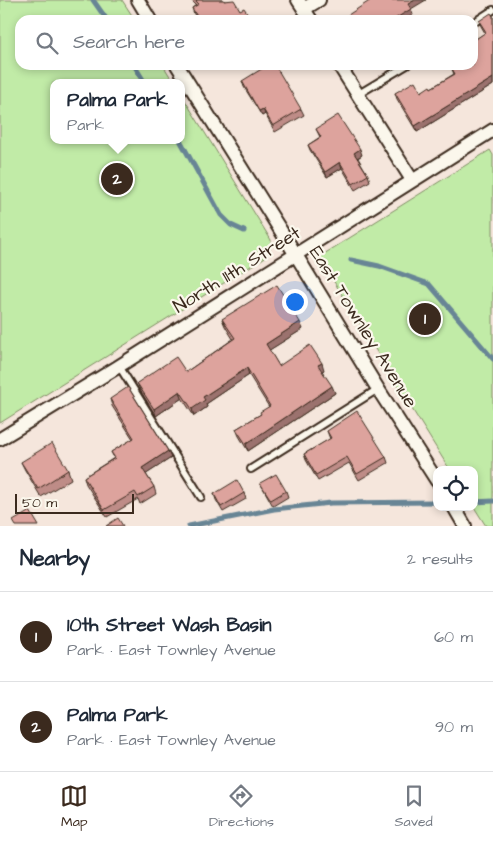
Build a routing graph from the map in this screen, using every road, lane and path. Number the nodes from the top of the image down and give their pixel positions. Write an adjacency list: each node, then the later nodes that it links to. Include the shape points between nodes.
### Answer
1 (138, 0): 5 (street)
2 (319, 0): 3 (street)
3 (304, 10)
4 (493, 10): 6 (lane)
5 (147, 15)
6 (478, 20)
7 (180, 70): 13 (street, East Townley Avenue)
8 (341, 70): 10 (street)
9 (399, 70): 10 (lane)
10 (357, 95): 12 (street)
11 (493, 130): 12 (street, North 11th Street)
12 (412, 180): 13 (street, North 11th Street)
13 (296, 255): 14 (street, North 11th Street); 15 (street, East Townley Avenue)
14 (119, 366): 16 (street, North 11th Street); 19 (lane)
15 (378, 389): 17 (lane); 18 (street, East Townley Avenue)
16 (0, 439)
17 (251, 470)
18 (433, 475)
19 (201, 497)
20 (456, 511): 21 (street)
21 (465, 526)

